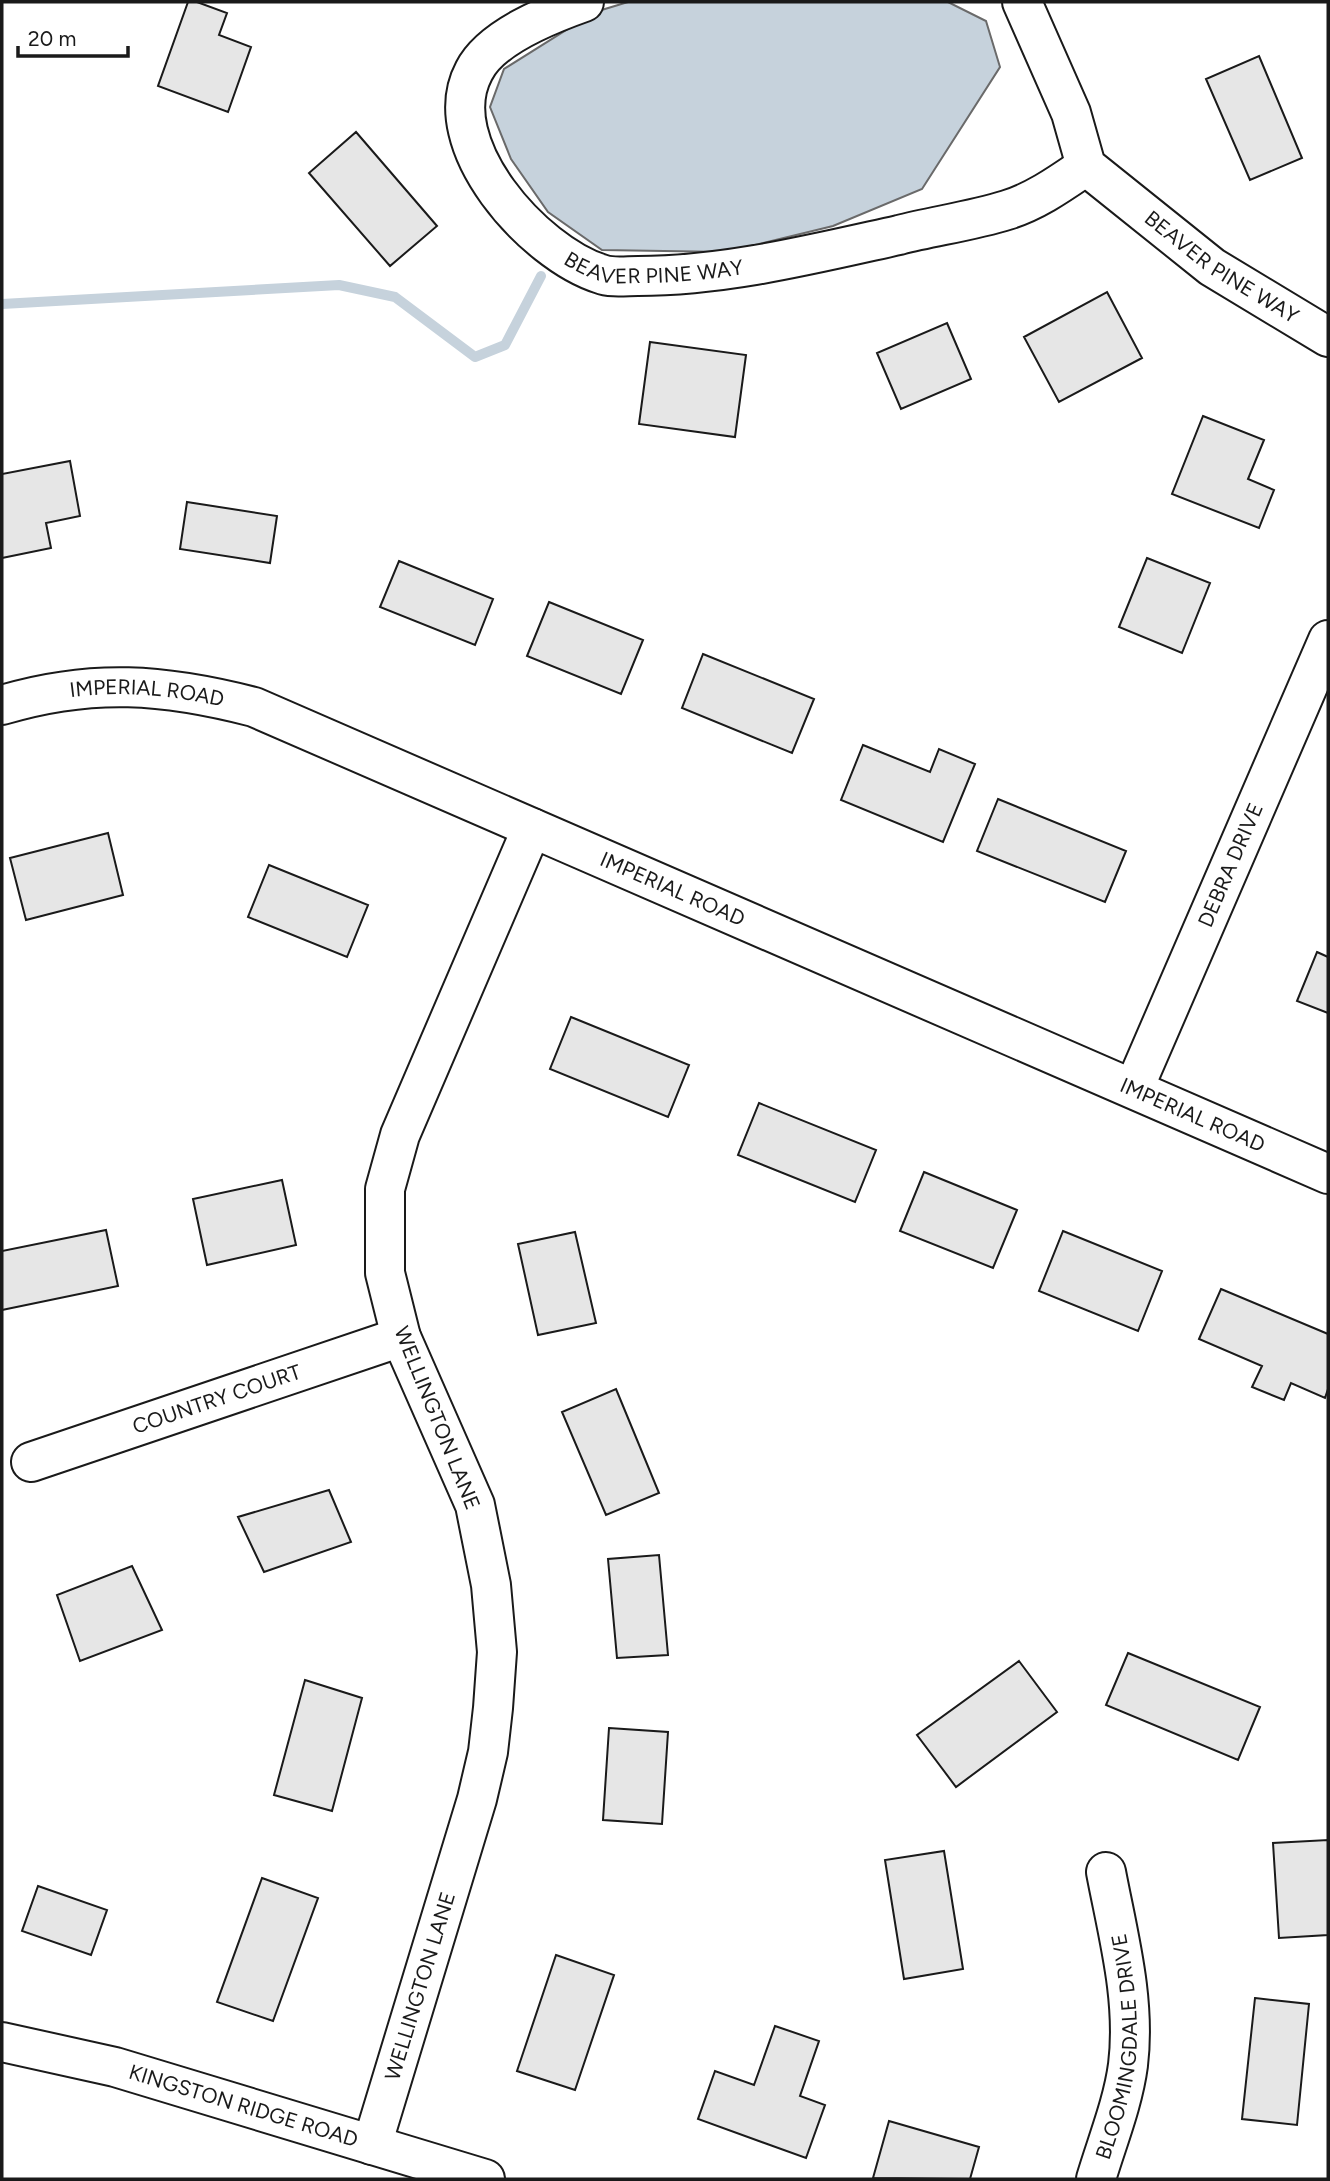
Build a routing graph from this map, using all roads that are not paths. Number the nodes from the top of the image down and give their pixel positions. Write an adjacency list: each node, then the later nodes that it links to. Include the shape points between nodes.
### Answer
1 (584, 2): 3 (street, BEAVER PINE WAY, via 546,16 496,46 474,70 463,108 470,142 519,219 552,250 603,275 685,275 837,249 1008,210 1049,191)
2 (1022, 2): 3 (street, via 1071,113)
3 (1086, 166): 4 (street, BEAVER PINE WAY, via 1212,267)
4 (1328, 337)
5 (1328, 640): 8 (street, DEBRA DRIVE)
6 (2, 705): 7 (street, IMPERIAL ROAD, via 28,697 128,685 195,692 254,707)
7 (532, 828): 8 (street, IMPERIAL ROAD); 10 (street, WELLINGTON LANE, via 400,1135 385,1189 385,1273)
8 (1134, 1088): 9 (street, IMPERIAL ROAD)
9 (1328, 1174)
10 (401, 1337): 11 (street, COUNTRY COURT); 14 (street, WELLINGTON LANE, via 475,1505 491,1585 496,1652 488,1752 477,1799)
11 (31, 1462)
12 (1106, 1872): 16 (street, BLOOMINGDALE DRIVE, via 1128,1988 1130,2027 1128,2066)
13 (2, 2042): 14 (street, KINGSTON RIDGE ROAD, via 115,2067)
14 (372, 2145): 15 (street, KINGSTON RIDGE ROAD)
15 (485, 2179)
16 (1096, 2179)

